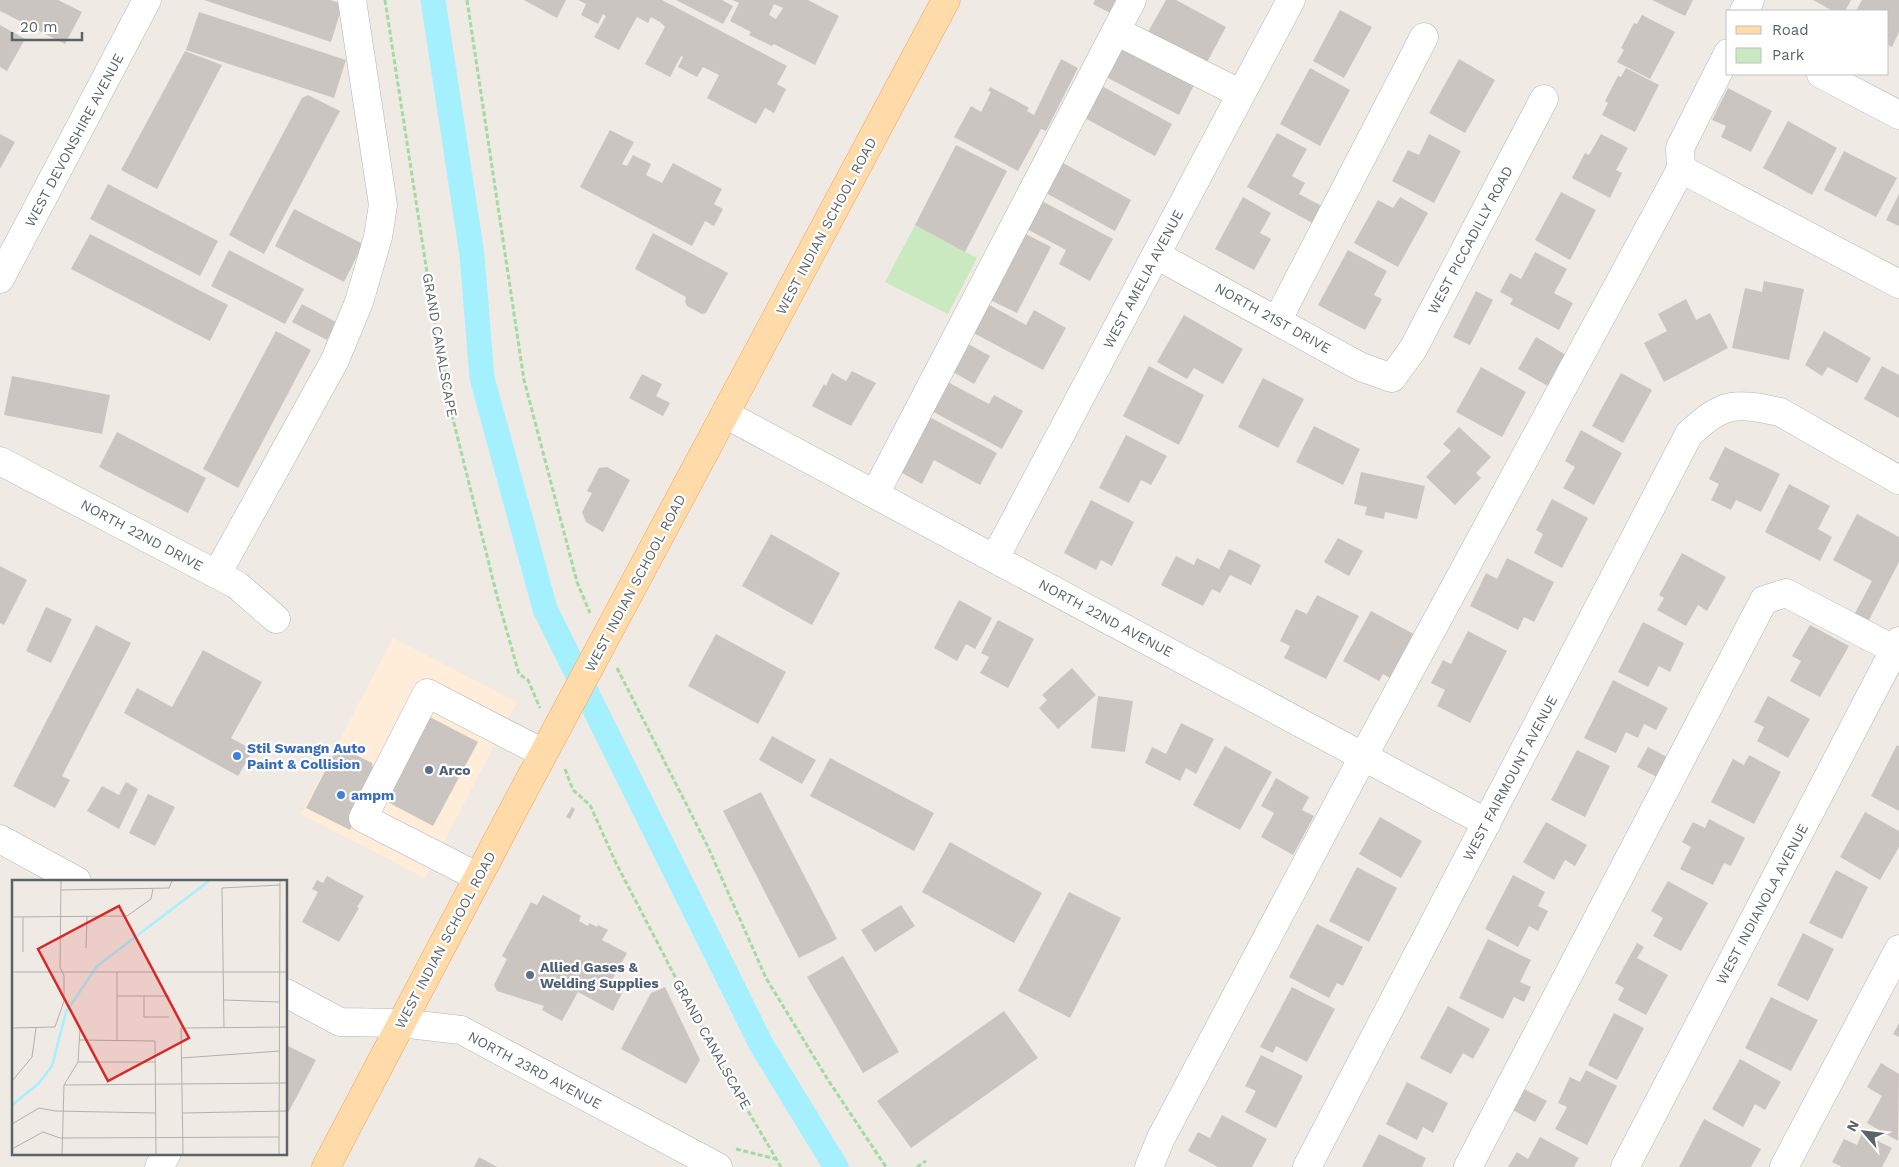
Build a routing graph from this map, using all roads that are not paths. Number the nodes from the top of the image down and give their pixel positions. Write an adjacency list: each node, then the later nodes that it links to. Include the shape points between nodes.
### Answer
1 (147, 0): 15 (street, WEST DEVONSHIRE AVENUE)
2 (352, 0): 24 (street, via 383,205 378,237 359,302 334,360)
3 (946, 0): 19 (main road, WEST INDIAN SCHOOL ROAD)
4 (1132, 0): 6 (street)
5 (1291, 0): 10 (street, WEST AMELIA AVENUE)
6 (1116, 31): 10 (street); 22 (street)
7 (1424, 38): 17 (street)
8 (1726, 57): 13 (street, via 1680,148)
9 (1823, 75): 12 (street)
10 (1241, 94): 14 (street, WEST AMELIA AVENUE)
11 (1544, 99): 18 (street, WEST PICCADILLY ROAD, via 1413,349)
12 (1899, 115)
13 (1682, 169): 16 (street); 28 (street)
14 (1156, 255): 17 (street, NORTH 21ST DRIVE); 23 (street, WEST AMELIA AVENUE)
15 (0, 279)
16 (1899, 284)
17 (1277, 321): 18 (street, NORTH 21ST DRIVE, via 1361,367)
18 (1392, 378)
19 (725, 414): 22 (street, NORTH 22ND AVENUE); 27 (main road, WEST INDIAN SCHOOL ROAD)
20 (0, 461): 24 (street, NORTH 22ND DRIVE)
21 (1899, 480): 29 (street, WEST FAIRMOUNT AVENUE, via 1780,412 1729,406 1705,419 1689,434)
22 (875, 494): 23 (street, NORTH 22ND AVENUE)
23 (995, 558): 28 (street, NORTH 22ND AVENUE)
24 (217, 574): 25 (street, NORTH 22ND DRIVE, via 237,585)
25 (276, 619)
26 (1898, 648): 42 (street, via 1786,593 1764,600); 43 (street, WEST INDIANOLA AVENUE)
27 (543, 753): 31 (main road, WEST INDIAN SCHOOL ROAD); 31 (street, via 427,693 363,818)
28 (1364, 756): 29 (street, NORTH 22ND AVENUE); 40 (street, via 1161,1138)
29 (1487, 822): 41 (street, WEST FAIRMOUNT AVENUE)
30 (0, 840): 32 (street)
31 (478, 877): 35 (main road, WEST INDIAN SCHOOL ROAD)
32 (75, 880)
33 (1899, 950): 44 (street)
34 (288, 994): 35 (street, NORTH 23RD AVENUE, via 340,1022)
35 (400, 1023): 38 (main road, WEST INDIAN SCHOOL ROAD); 39 (street, NORTH 23RD AVENUE, via 461,1030)
36 (166, 1154): 37 (street)
37 (159, 1167)
38 (326, 1167)
39 (718, 1167)
40 (1149, 1167)
41 (1307, 1167)
42 (1468, 1167)
43 (1624, 1167)
44 (1784, 1167)

